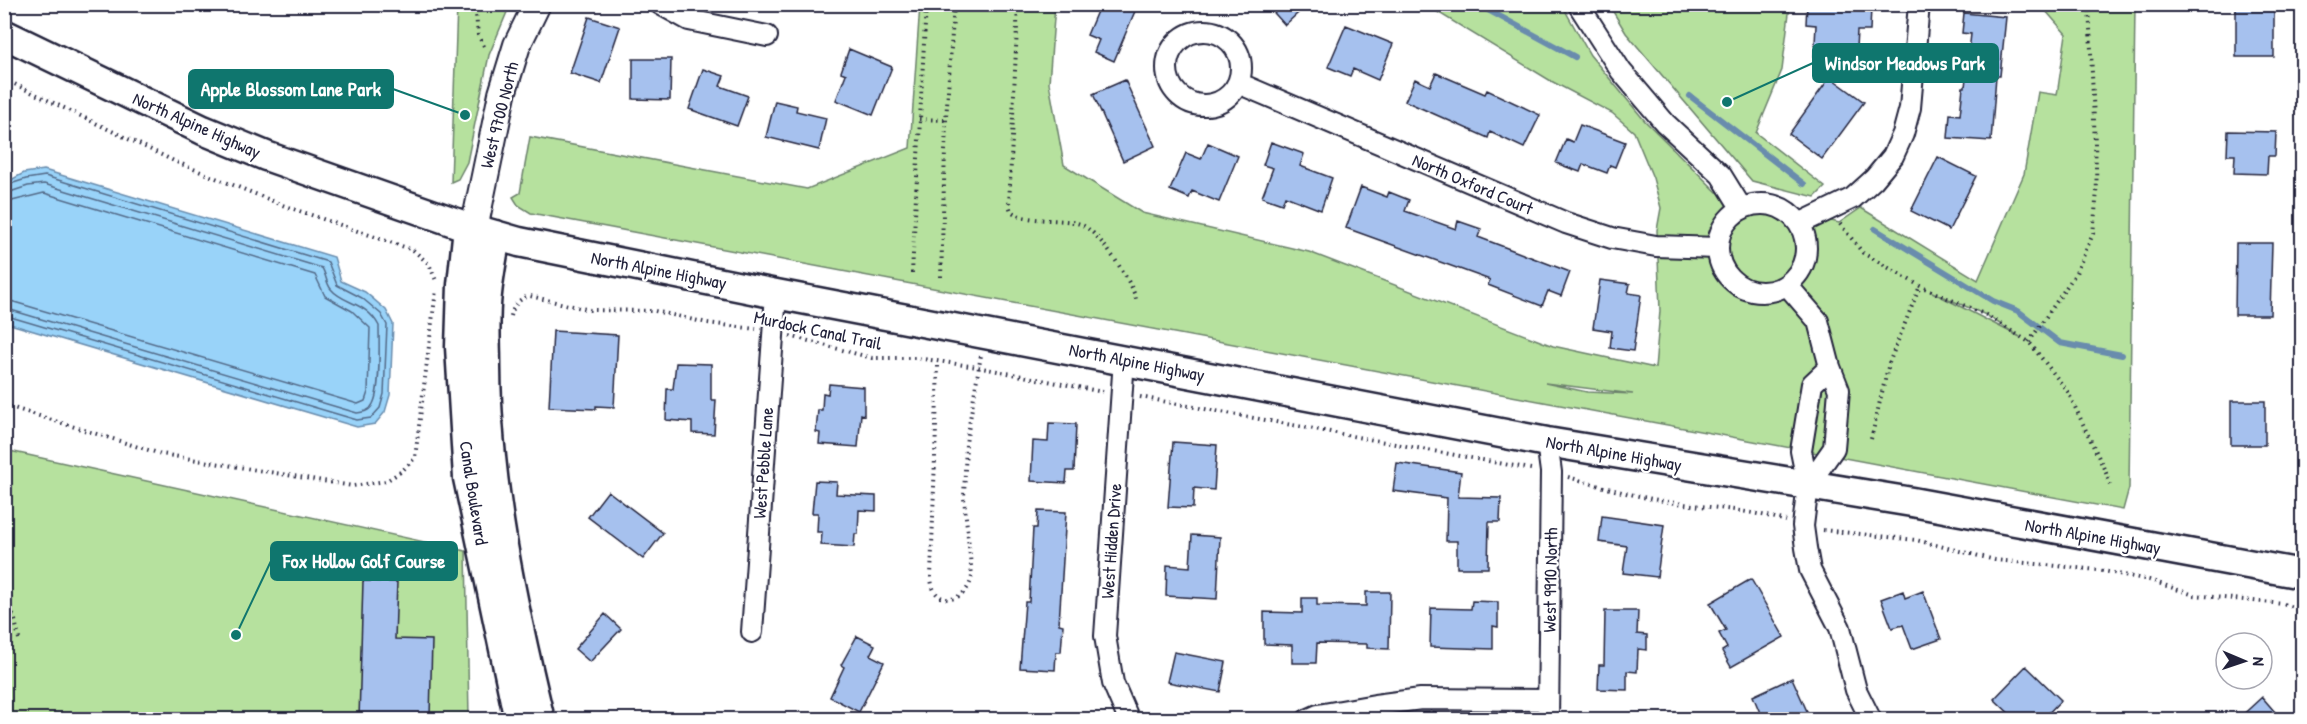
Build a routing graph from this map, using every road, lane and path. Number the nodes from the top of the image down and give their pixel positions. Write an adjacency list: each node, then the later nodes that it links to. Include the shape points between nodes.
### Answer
1 (475, 4): 12 (path, via 478,35)
2 (537, 4): 20 (street, West 9700 North, via 517,45 502,94)
3 (660, 4): 11 (street, via 689,20)
4 (926, 4): 15 (path)
5 (954, 4): 16 (path)
6 (1018, 4): 27 (path, via 1011,211 1019,216 1086,227 1122,272)
7 (1578, 4): 17 (street, via 1621,71 1665,123 1721,175)
8 (1919, 4): 18 (street, via 1910,108 1893,156 1853,198)
9 (2089, 4): 30 (path, via 2097,191 2093,234 2076,273)
10 (4, 34): 20 (main road, North Alpine Highway, via 213,135)
11 (767, 36)
12 (485, 48)
13 (4, 78): 36 (path, via 174,161 285,206 413,250 429,264 437,281 415,458 386,481 353,486 161,454)
14 (1239, 83): 21 (street, North Oxford Court, via 1566,223 1612,238 1656,246)
15 (919, 119): 16 (path); 22 (path)
16 (946, 120): 23 (path)
17 (1742, 209): 18 (street, via 1774,205); 21 (street, via 1724,225)
18 (1800, 224): 24 (street, via 1805,257 1802,268)
19 (1840, 224): 25 (path, via 1863,254)
20 (479, 231): 26 (main road, North Alpine Highway); 49 (main road, Canal Boulevard, via 462,285 460,347 468,478); 50 (main road, Canal Boulevard, via 487,295 490,461 497,514)
21 (1718, 248): 24 (street, via 1724,271 1741,288 1764,292)
22 (912, 273)
23 (941, 277)
24 (1787, 285): 34 (street, via 1818,321)
25 (1920, 286): 30 (path, via 1986,315); 37 (path, via 1889,363)
26 (776, 294): 29 (street, West Pebble Lane); 31 (main road, North Alpine Highway)
27 (1136, 298)
28 (510, 322): 29 (path, Murdock Canal Trail, via 514,306 530,296 590,310 655,311 707,323)
29 (772, 331): 33 (path, Murdock Canal Trail, via 872,358 916,358); 46 (street, West Pebble Lane)
30 (2029, 342): 41 (path, via 2068,392)
31 (1124, 359): 35 (street, West Hidden Drive); 38 (main road, North Alpine Highway)
32 (938, 366): 33 (path, via 931,585 936,594 947,599 968,590 972,576 964,498 966,443)
33 (977, 367): 35 (path, Murdock Canal Trail)
34 (1830, 367): 40 (street, via 1812,384 1801,452); 40 (street, via 1839,390 1834,448)
35 (1122, 395): 39 (path, Murdock Canal Trail); 51 (street, West Hidden Drive, via 1105,636 1113,683)
36 (4, 405)
37 (1871, 439)
38 (1547, 442): 39 (street, West 9910 North); 40 (main road, North Alpine Highway)
39 (1551, 472): 42 (path, Murdock Canal Trail, via 1636,495 1743,510); 48 (street, West 9910 North)
40 (1808, 485): 42 (street); 43 (main road, North Alpine Highway)
41 (2110, 485)
42 (1803, 526): 45 (path, Murdock Canal Trail, via 1916,540 1995,560 2097,570 2149,580 2194,595 2283,604); 54 (street, via 1810,570 1840,628 1856,690)
43 (2302, 574)
44 (4, 592): 47 (path)
45 (2302, 610)
46 (752, 632)
47 (19, 639)
48 (1548, 700): 52 (street, via 1421,699); 53 (street, West 9910 North)
49 (519, 720)
50 (540, 720)
51 (1129, 720)
52 (1307, 720)
53 (1548, 720)
54 (1871, 720)

